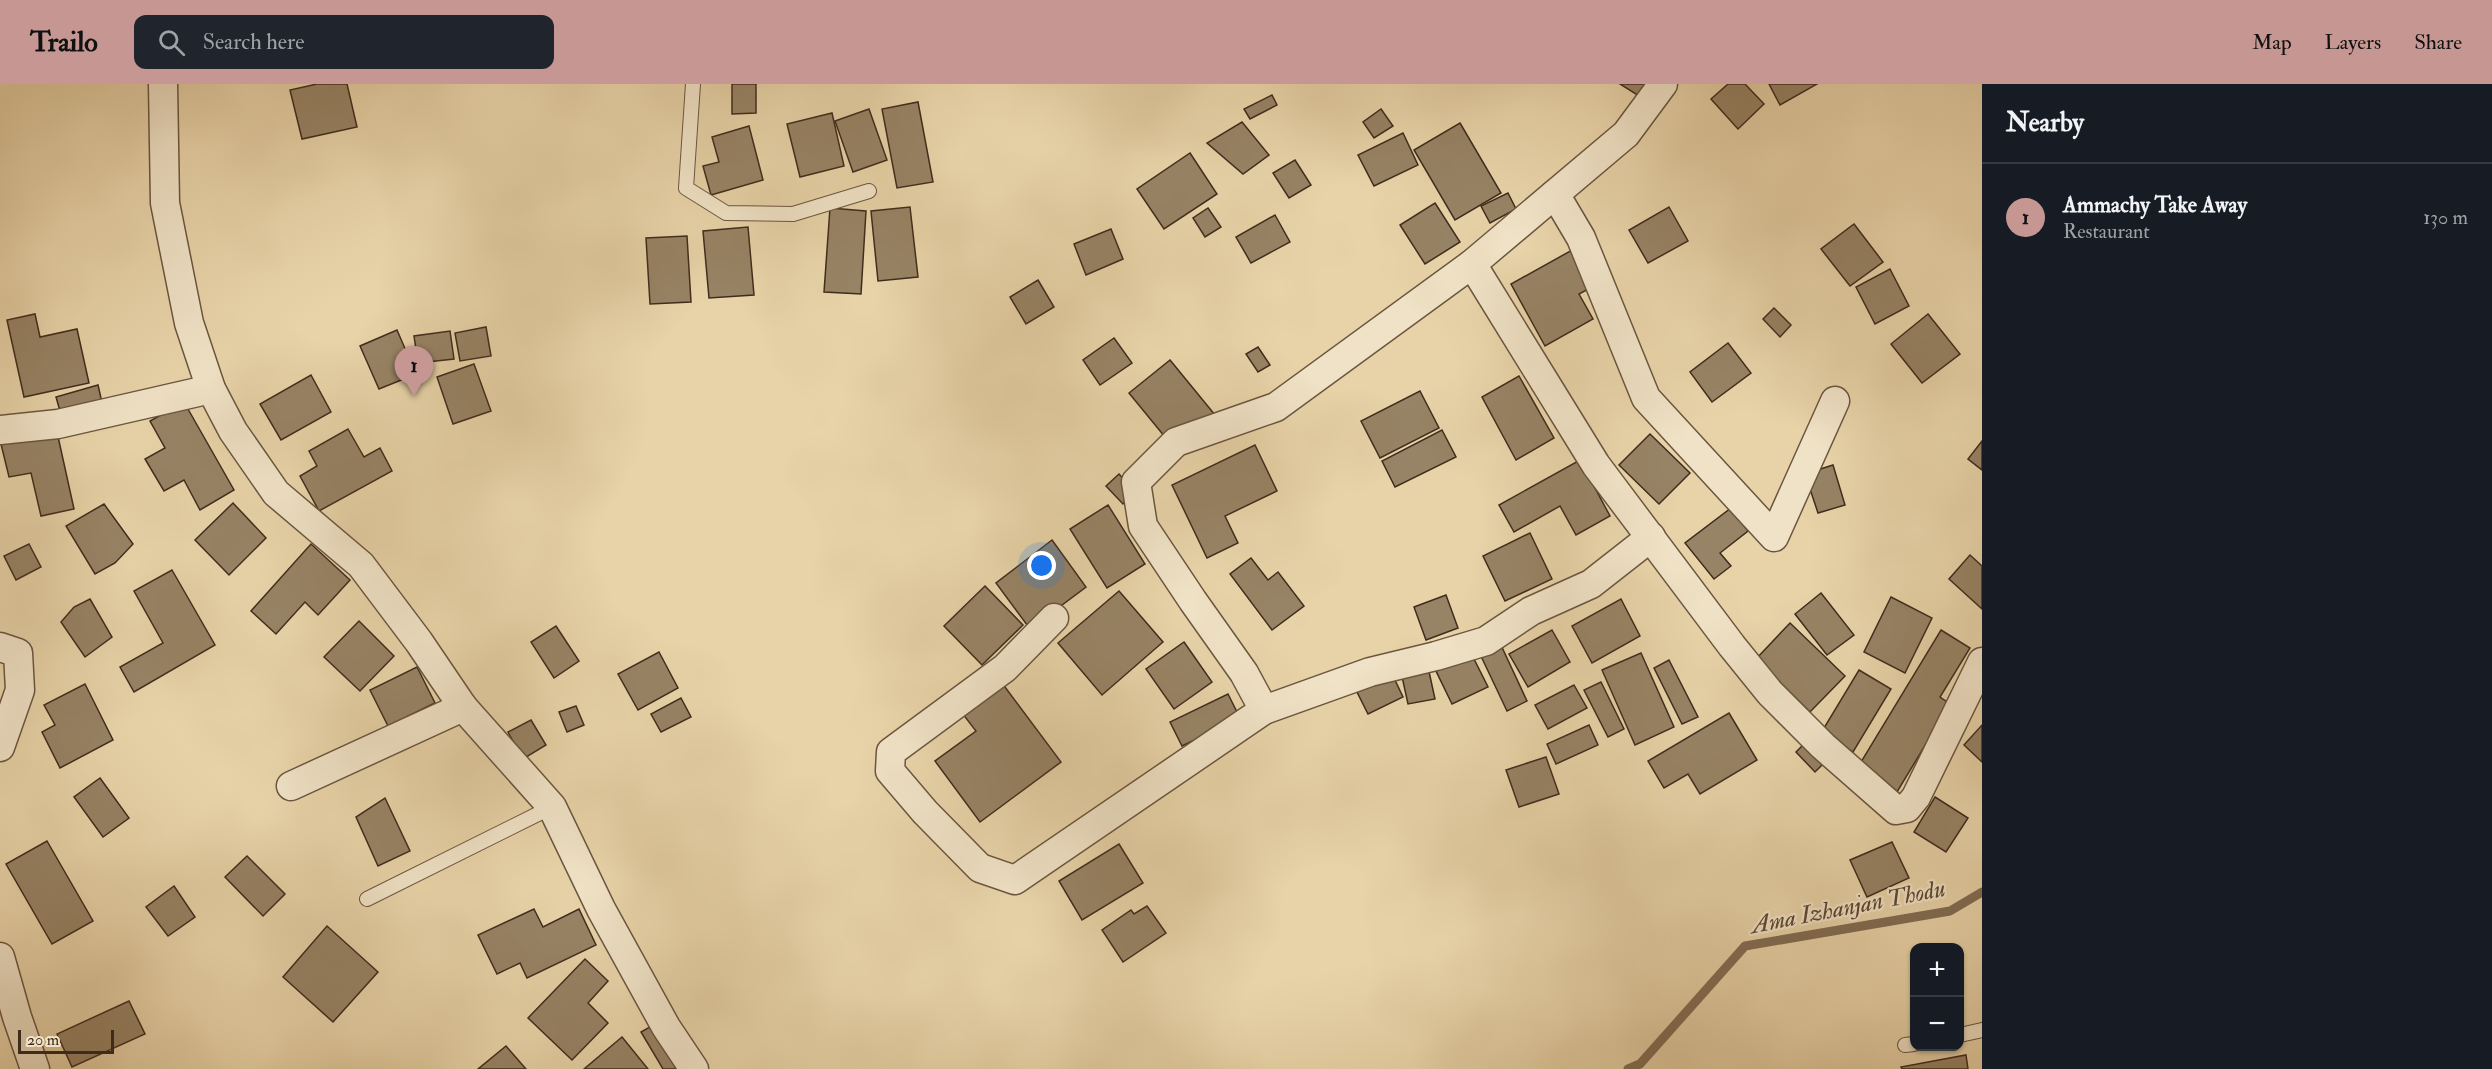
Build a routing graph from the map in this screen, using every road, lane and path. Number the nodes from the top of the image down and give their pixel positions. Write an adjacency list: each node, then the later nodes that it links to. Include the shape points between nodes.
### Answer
1 (163, 84): 7 (street, via 165,203 189,323)
2 (693, 84): 4 (lane, via 686,188 726,213 793,214)
3 (1663, 84): 5 (street, via 1626,134)
4 (869, 191)
5 (1555, 194): 6 (street); 8 (street, via 1581,238 1646,398 1774,537)
6 (1472, 264): 10 (street, via 1596,465); 15 (street, via 1276,407 1176,442 1136,482 1143,526 1244,673)
7 (211, 389): 9 (street, via 58,424); 14 (street, via 233,431 276,493 361,565)
8 (1835, 400)
9 (0, 430)
10 (1651, 537): 13 (street, via 1770,693 1896,810 1907,808 1916,796); 15 (street, via 1591,584 1531,612 1486,640 1370,672)
11 (1054, 618): 15 (street, via 1005,668 891,752 890,771 980,868 1015,880)
12 (0, 647): 16 (street, via 18,653 20,690)
13 (1982, 662)
14 (463, 707): 17 (street); 18 (street)
15 (1264, 710)
16 (0, 747)
17 (291, 786)
18 (552, 807): 19 (lane); 24 (street, via 601,909 666,1027)
19 (367, 899)
20 (0, 957): 23 (street)
21 (1982, 1030): 22 (lane)
22 (1964, 1034)
23 (35, 1069)
24 (694, 1069)

